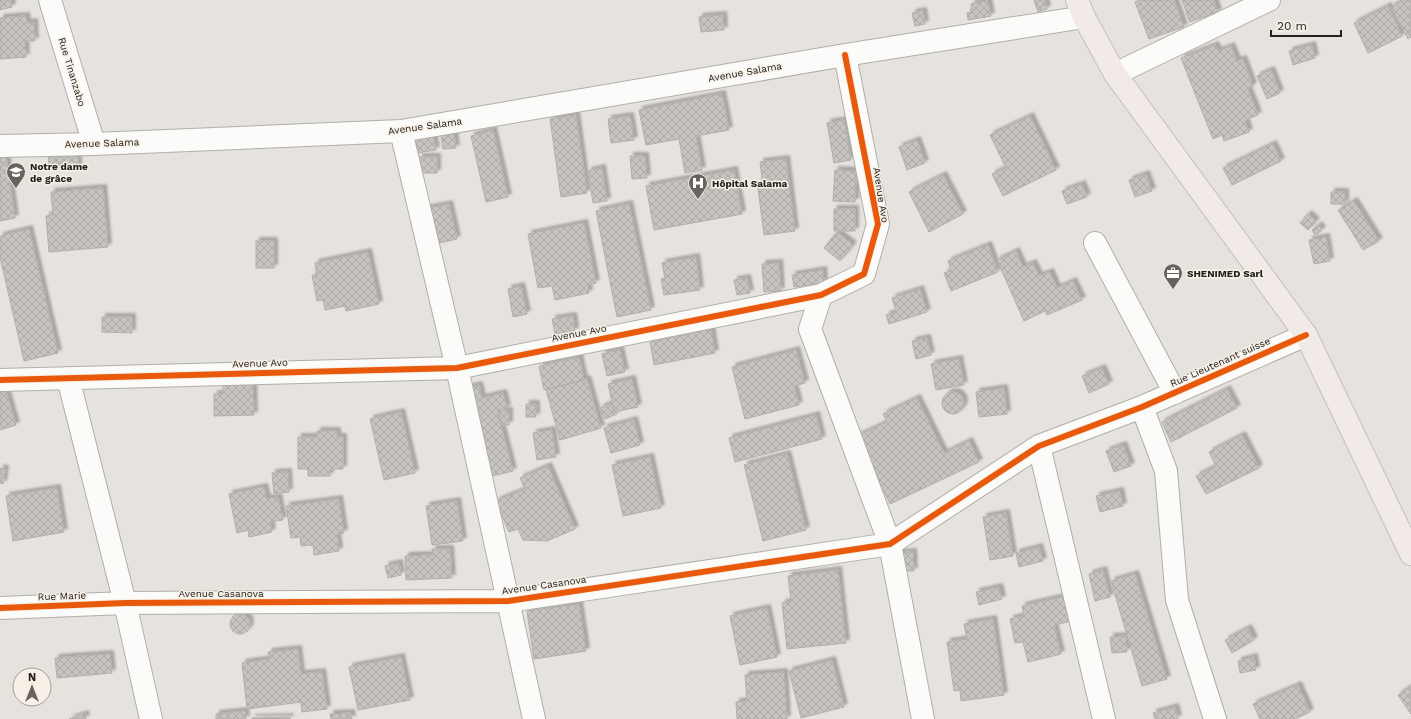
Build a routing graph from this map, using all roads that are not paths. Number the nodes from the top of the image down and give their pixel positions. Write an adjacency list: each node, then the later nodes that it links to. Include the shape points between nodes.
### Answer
1 (50, 0): 7 (street, Rue Tinanzabo)
2 (1269, 0): 5 (street)
3 (1080, 9): 4 (street, Avenue Salama); 5 (main road)
4 (845, 55): 6 (street, Avenue Salama); 10 (street, Avenue Avo, via 878,224 864,274)
5 (1115, 74): 11 (main road)
6 (401, 131): 7 (street, Avenue Salama); 12 (street)
7 (94, 144): 8 (street, Avenue Salama)
8 (0, 146)
9 (1095, 243): 15 (street)
10 (821, 295): 12 (street, Avenue Avo); 18 (street, via 810,330)
11 (1306, 335): 15 (street, Rue Lieutenant suisse); 19 (main road)
12 (457, 368): 13 (street, Avenue Avo); 20 (street)
13 (68, 378): 14 (street, Avenue Avo); 21 (street)
14 (0, 380)
15 (1175, 393): 16 (street, Rue Lieutenant suisse)
16 (1142, 407): 17 (street, Rue Lieutenant suisse); 27 (street, via 1166,471 1177,600)
17 (1039, 446): 18 (street, Rue Lieutenant suisse); 26 (street)
18 (890, 544): 20 (street, Avenue Casanova); 25 (street)
19 (1411, 554)
20 (508, 601): 21 (street, Avenue Casanova); 24 (street)
21 (125, 603): 22 (street, Rue Marie); 23 (street)
22 (0, 608)
23 (151, 719)
24 (534, 719)
25 (923, 719)
26 (1104, 719)
27 (1215, 719)

